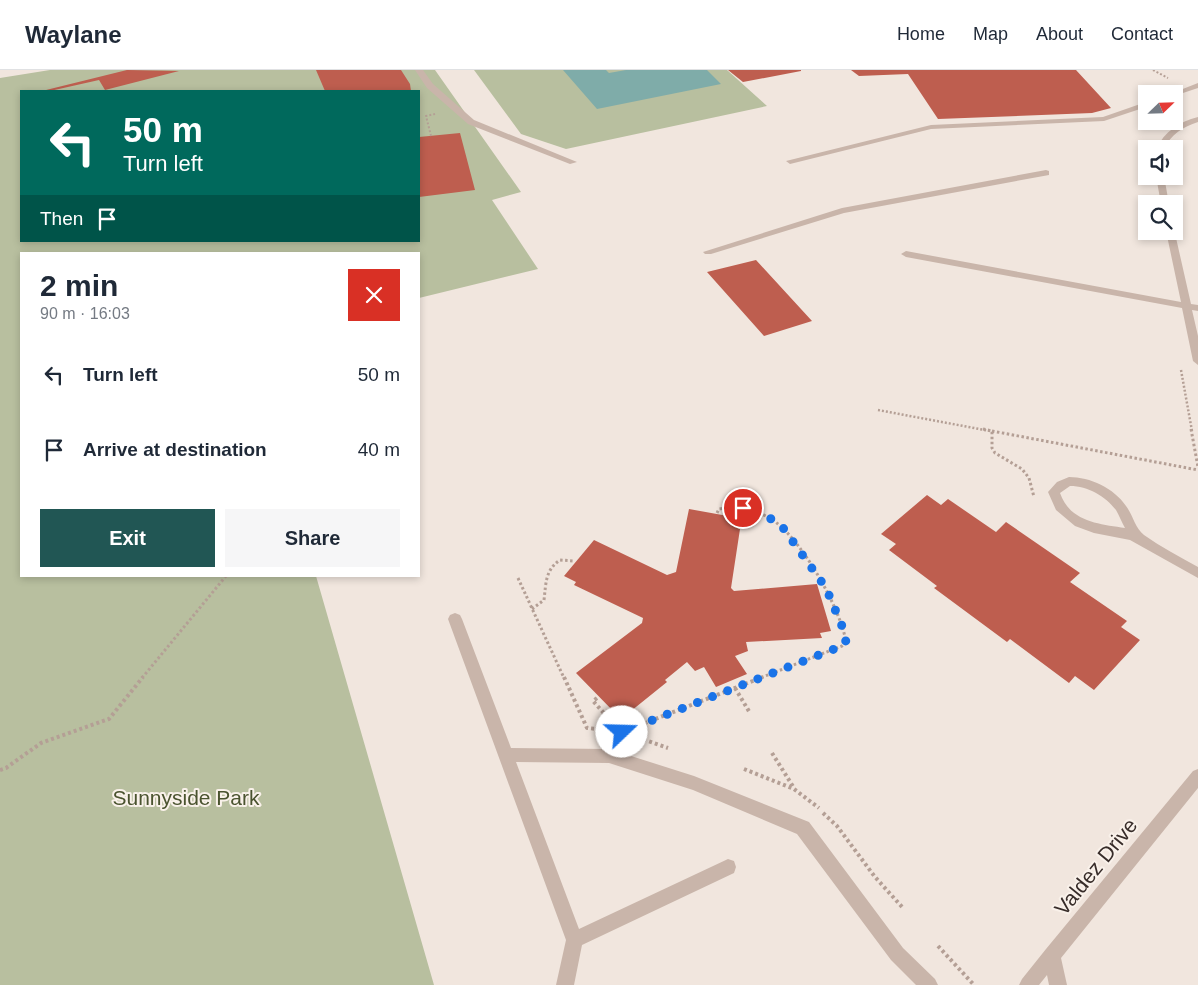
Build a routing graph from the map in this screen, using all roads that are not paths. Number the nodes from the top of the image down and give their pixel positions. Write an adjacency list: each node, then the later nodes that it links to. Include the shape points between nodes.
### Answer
1 (419, 70): 8 (street, via 430,86 471,122)
2 (1198, 85): 3 (street)
3 (1183, 91)
4 (1138, 107): 7 (street, via 1104,119 931,127)
5 (1198, 119): 6 (street, via 1172,132)
6 (1164, 140)
7 (790, 161)
8 (573, 162)
9 (1046, 173): 11 (street, via 842,211)
10 (1173, 240): 13 (street)
11 (708, 252)
12 (906, 254): 13 (street)
13 (1187, 306): 14 (street); 15 (street)
14 (1198, 308)
15 (1198, 361)
16 (1138, 537): 16 (street, via 1122,508 1096,487 1070,481 1058,485 1054,492 1063,511 1088,527); 17 (street)
17 (1198, 573)
18 (454, 619): 19 (street)
19 (506, 755): 22 (street); 25 (street, via 609,756 694,783 803,828 897,954)
20 (1198, 776): 23 (street, Valdez Drive)
21 (728, 867): 22 (street)
22 (575, 940): 24 (street)
23 (1052, 955): 26 (street, Valdez Drive); 27 (street)
24 (565, 985)
25 (929, 985)
26 (1028, 985)
27 (1058, 985)

